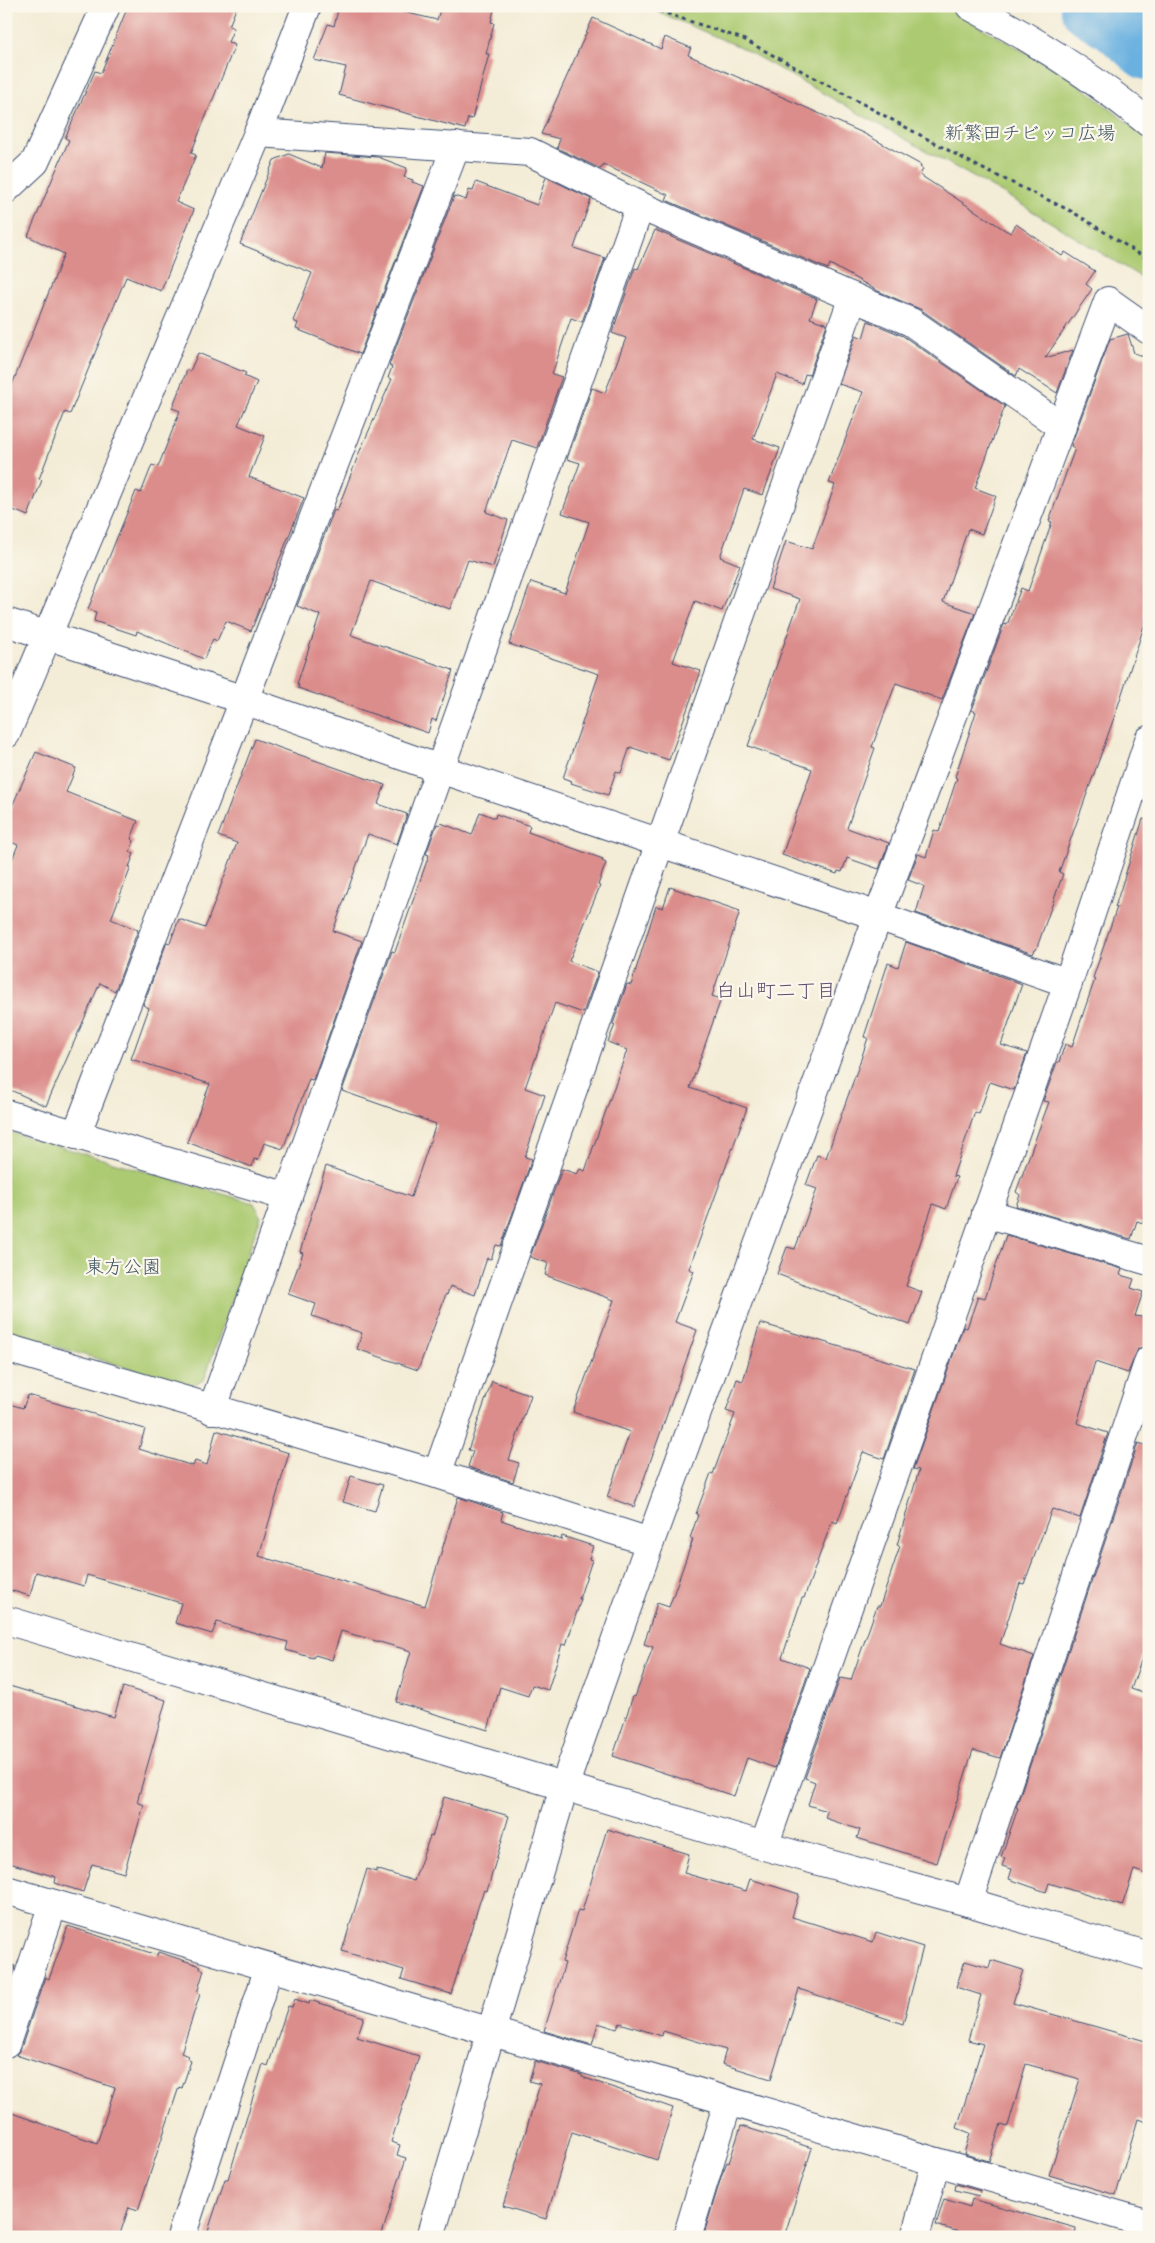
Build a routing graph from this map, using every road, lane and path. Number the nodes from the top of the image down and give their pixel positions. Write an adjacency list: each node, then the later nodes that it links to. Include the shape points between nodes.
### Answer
1 (106, 6): 8 (street, via 35,162)
2 (307, 6): 6 (street)
3 (644, 6): 10 (path, via 744,39 981,168 1071,211)
4 (970, 6): 5 (street, via 1058,56)
5 (1149, 123)
6 (258, 133): 7 (street); 15 (street)
7 (456, 146): 9 (street, via 530,152); 16 (street)
8 (6, 189)
9 (640, 206): 11 (street); 19 (street)
10 (1149, 260)
11 (853, 297): 13 (street, via 911,322); 20 (street)
12 (1149, 330): 13 (street, via 1108,301)
13 (1062, 427): 21 (street)
14 (6, 622): 15 (street)
15 (46, 636): 16 (street); 17 (street)
16 (244, 700): 19 (street); 24 (street)
17 (6, 734)
18 (1149, 740): 22 (street)
19 (440, 769): 20 (street); 25 (street)
20 (660, 842): 21 (street); 31 (street)
21 (878, 916): 22 (street); 32 (street)
22 (1068, 984): 26 (street)
23 (6, 1114): 24 (street)
24 (76, 1135): 25 (street)
25 (288, 1197): 30 (street)
26 (986, 1213): 27 (street); 35 (street)
27 (1149, 1261)
28 (6, 1348): 30 (street)
29 (1149, 1360): 37 (street)
30 (212, 1410): 31 (street)
31 (437, 1474): 32 (street)
32 (650, 1542): 34 (street)
33 (6, 1620): 34 (street)
34 (564, 1787): 35 (street); 41 (street)
35 (764, 1846): 37 (street)
36 (6, 1890): 38 (street)
37 (968, 1902): 39 (street)
38 (54, 1904): 40 (street); 42 (street)
39 (1149, 1956)
40 (269, 1968): 41 (street); 46 (street)
41 (492, 2032): 43 (street); 47 (street)
42 (6, 2044)
43 (728, 2102): 44 (street); 48 (street)
44 (936, 2162): 45 (street); 49 (street)
45 (1149, 2224)
46 (181, 2237)
47 (430, 2237)
48 (687, 2237)
49 (914, 2237)

